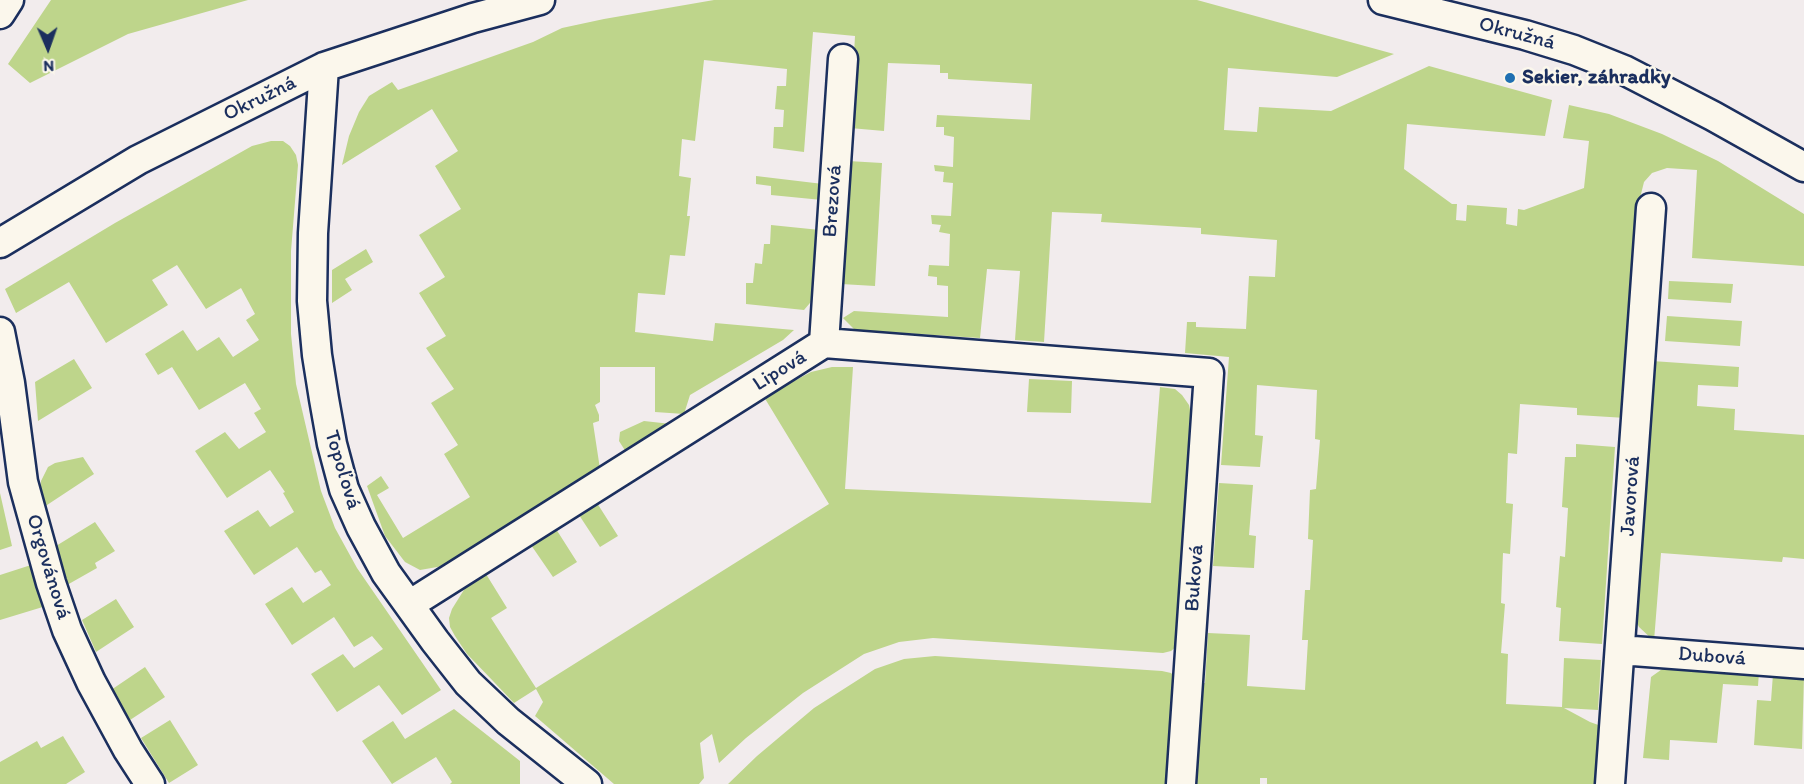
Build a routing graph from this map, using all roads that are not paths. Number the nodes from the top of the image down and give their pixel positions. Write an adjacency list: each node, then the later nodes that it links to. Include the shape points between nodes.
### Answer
1 (9, 0): 4 (street)
2 (540, 0): 6 (street, Okružná)
3 (1383, 0): 7 (street, Okružná, via 1574,50 1644,80)
4 (0, 14)
5 (843, 59): 11 (street, Brezová)
6 (324, 68): 9 (street, Okružná, via 138,160); 13 (street, Topoľová, via 312,301 322,388 344,489 386,573)
7 (1804, 167)
8 (1652, 208): 14 (street, Javorová)
9 (0, 243)
10 (0, 332): 16 (street, Orgovánová, via 23,482 57,602 91,682)
11 (824, 343): 12 (street, Lipová); 13 (street, Lipová)
12 (1209, 373): 18 (street, Buková)
13 (409, 605): 17 (street, Topoľová, via 468,683 508,721)
14 (1620, 650): 15 (street, Dubová); 19 (street, Javorová)
15 (1804, 664)
16 (150, 784)
17 (587, 784)
18 (1180, 784)
19 (1610, 784)

